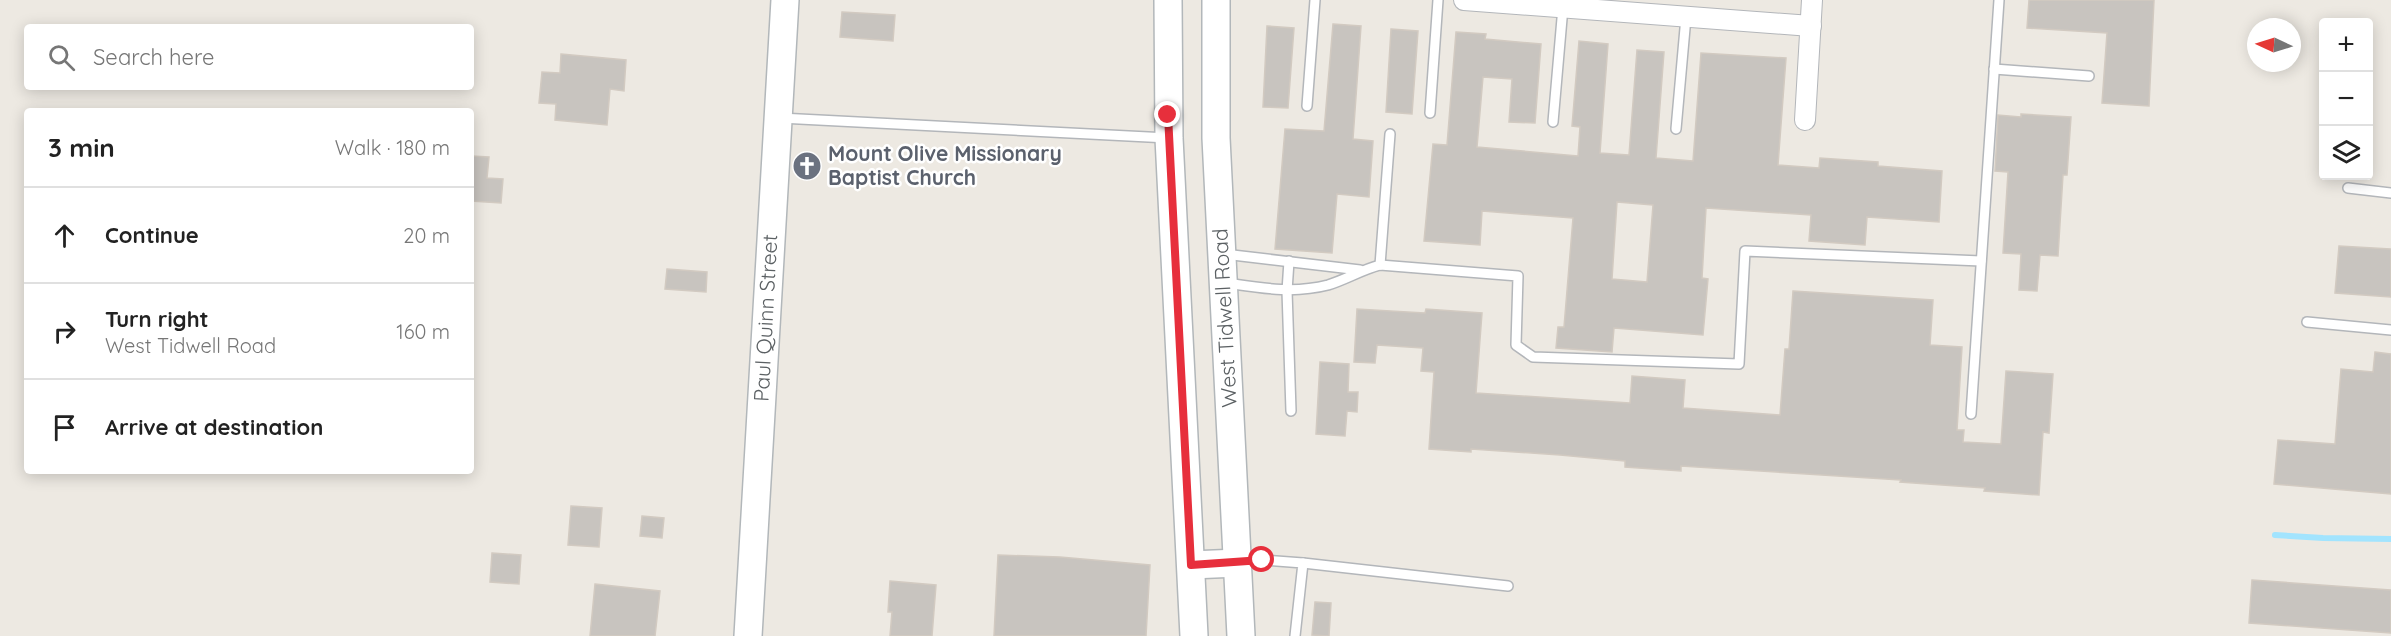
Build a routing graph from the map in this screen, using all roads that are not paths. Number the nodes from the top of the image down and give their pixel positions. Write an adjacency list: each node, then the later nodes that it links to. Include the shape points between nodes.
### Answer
1 (785, 0): 16 (main road, Paul Quinn Street)
2 (1167, 0): 21 (main road)
3 (1216, 0): 24 (main road, West Tidwell Road, via 1216,138)
4 (1315, 0): 14 (lane)
5 (1438, 0): 15 (lane)
6 (1464, 0): 9 (street)
7 (1812, 0): 11 (street)
8 (1999, 0): 12 (lane)
9 (1563, 7): 10 (street); 18 (lane)
10 (1686, 17): 11 (street); 19 (lane)
11 (1811, 26): 17 (street)
12 (1994, 69): 13 (lane); 26 (lane)
13 (2089, 76)
14 (1307, 106)
15 (1430, 113)
16 (778, 118): 21 (lane); 39 (main road, Paul Quinn Street)
17 (1805, 120)
18 (1553, 122)
19 (1676, 129)
20 (1390, 134): 27 (lane)
21 (1169, 138): 37 (main road)
22 (2348, 188): 23 (lane)
23 (2391, 193)
24 (1222, 254): 25 (lane); 29 (main road, West Tidwell Road)
25 (1289, 261): 28 (lane); 30 (lane)
26 (1981, 261): 27 (lane, via 1745,251 1739,364 1533,357 1516,345 1518,276); 34 (lane)
27 (1380, 266): 28 (lane)
28 (1360, 270): 30 (lane, via 1330,284)
29 (1224, 283): 30 (lane); 35 (main road, West Tidwell Road)
30 (1287, 291): 33 (lane)
31 (2307, 322): 32 (lane)
32 (2391, 330)
33 (1292, 411)
34 (1971, 414)
35 (1238, 563): 36 (lane); 37 (main road); 41 (main road, West Tidwell Road)
36 (1303, 563): 38 (lane); 42 (lane)
37 (1191, 565): 40 (main road)
38 (1508, 586)
39 (748, 636)
40 (1194, 636)
41 (1241, 636)
42 (1295, 636)

